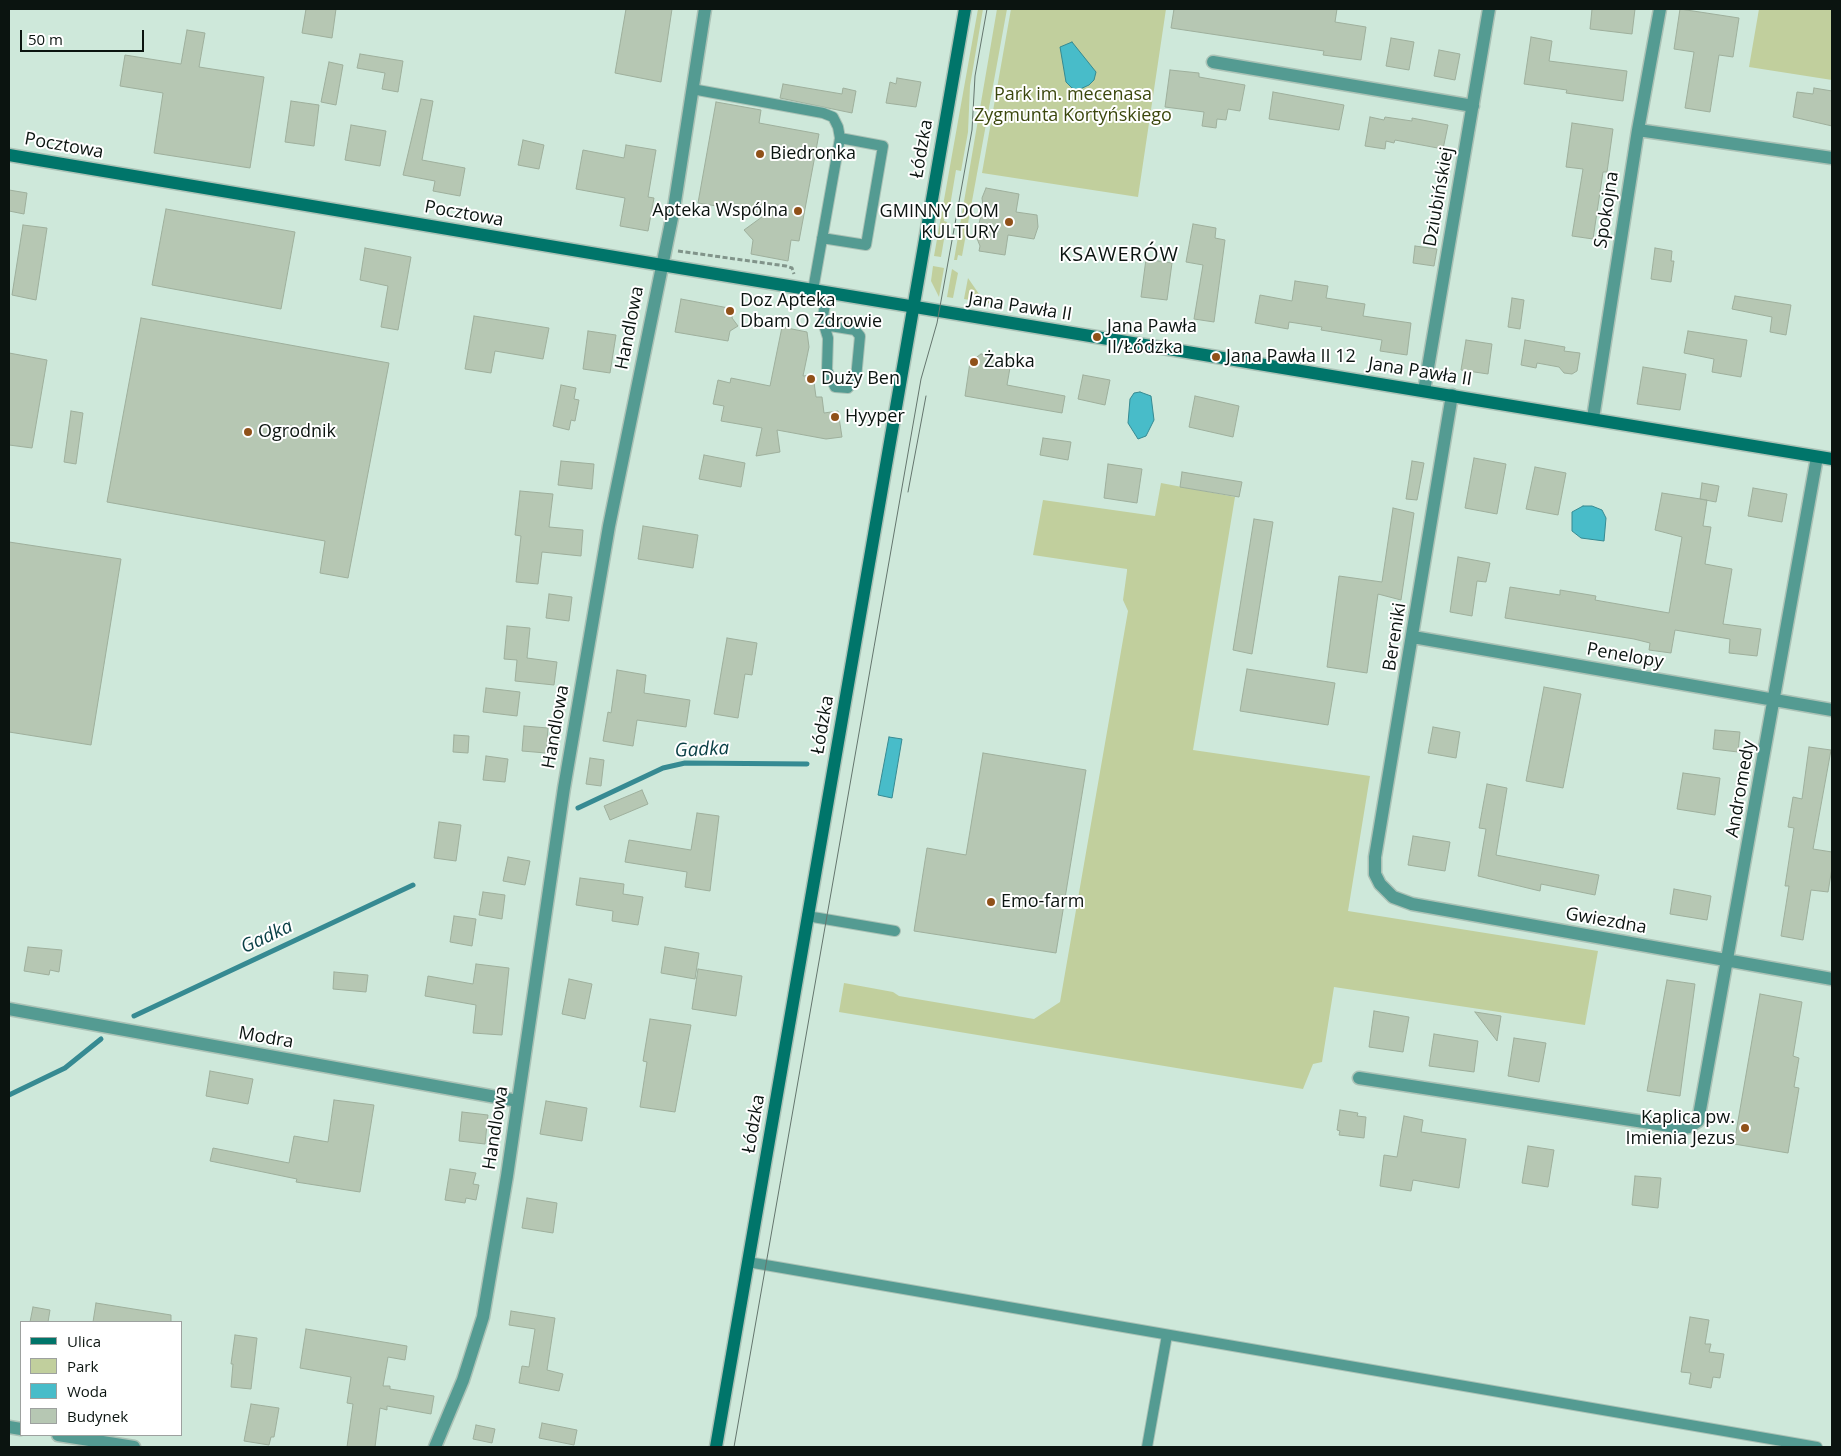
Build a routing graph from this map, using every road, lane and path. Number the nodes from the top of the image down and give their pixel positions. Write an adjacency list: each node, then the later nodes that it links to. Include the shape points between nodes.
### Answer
1 (705, 9): 6 (street, Handlowa)
2 (965, 9): 16 (street, Łódzka)
3 (1489, 9): 7 (street, Dziubińskiej)
4 (1660, 9): 8 (street, Spokojna)
5 (1213, 62): 7 (street)
6 (692, 90): 9 (lane, via 823,113 833,117); 13 (street, Handlowa)
7 (1473, 106): 18 (street, Dziubińskiej)
8 (1638, 130): 11 (street); 20 (street, Spokojna)
9 (840, 138): 12 (lane); 12 (lane, via 883,146 866,245)
10 (9, 154): 13 (street, Pocztowa)
11 (1832, 158)
12 (822, 238): 14 (lane)
13 (662, 266): 14 (street, Pocztowa); 33 (street, Handlowa, via 609,526 564,788)
14 (813, 290): 15 (street, Pocztowa)
15 (827, 292): 16 (street, Pocztowa); 17 (lane)
16 (913, 306): 18 (street, Jana Pawła II); 27 (street, Łódzka)
17 (824, 325): 17 (lane, via 828,338 827,370 835,387 848,388 856,378 860,336 855,330)
18 (1424, 391): 19 (street, Jana Pawła II)
19 (1452, 395): 20 (street, Jana Pawła II); 23 (street, Bereniki)
20 (1592, 418): 21 (street, Jana Pawła II)
21 (1817, 457): 22 (street, Jana Pawła II); 24 (street, Andromedy)
22 (1832, 459)
23 (1413, 637): 24 (street, Penelopy); 26 (street, Bereniki, via 1375,857 1375,874)
24 (1774, 700): 25 (street, Penelopy); 29 (street, Andromedy)
25 (1832, 710)
26 (1380, 884): 29 (street, Gwiezdna, via 1393,897 1412,904)
27 (807, 916): 28 (lane); 34 (street, Łódzka)
28 (894, 931)
29 (1728, 960): 30 (street, Gwiezdna); 32 (street, Andromedy, via 1701,1116 1694,1125 1683,1128)
30 (1832, 979)
31 (9, 1009): 33 (street, Modra)
32 (1359, 1078)
33 (518, 1101): 38 (street, Handlowa, via 483,1317 466,1371)
34 (748, 1262): 35 (lane); 39 (street, Łódzka)
35 (1167, 1334): 40 (lane); 41 (lane)
36 (64, 1436): 37 (street)
37 (134, 1447)
38 (435, 1447)
39 (716, 1447)
40 (1147, 1447)
41 (1817, 1447)

